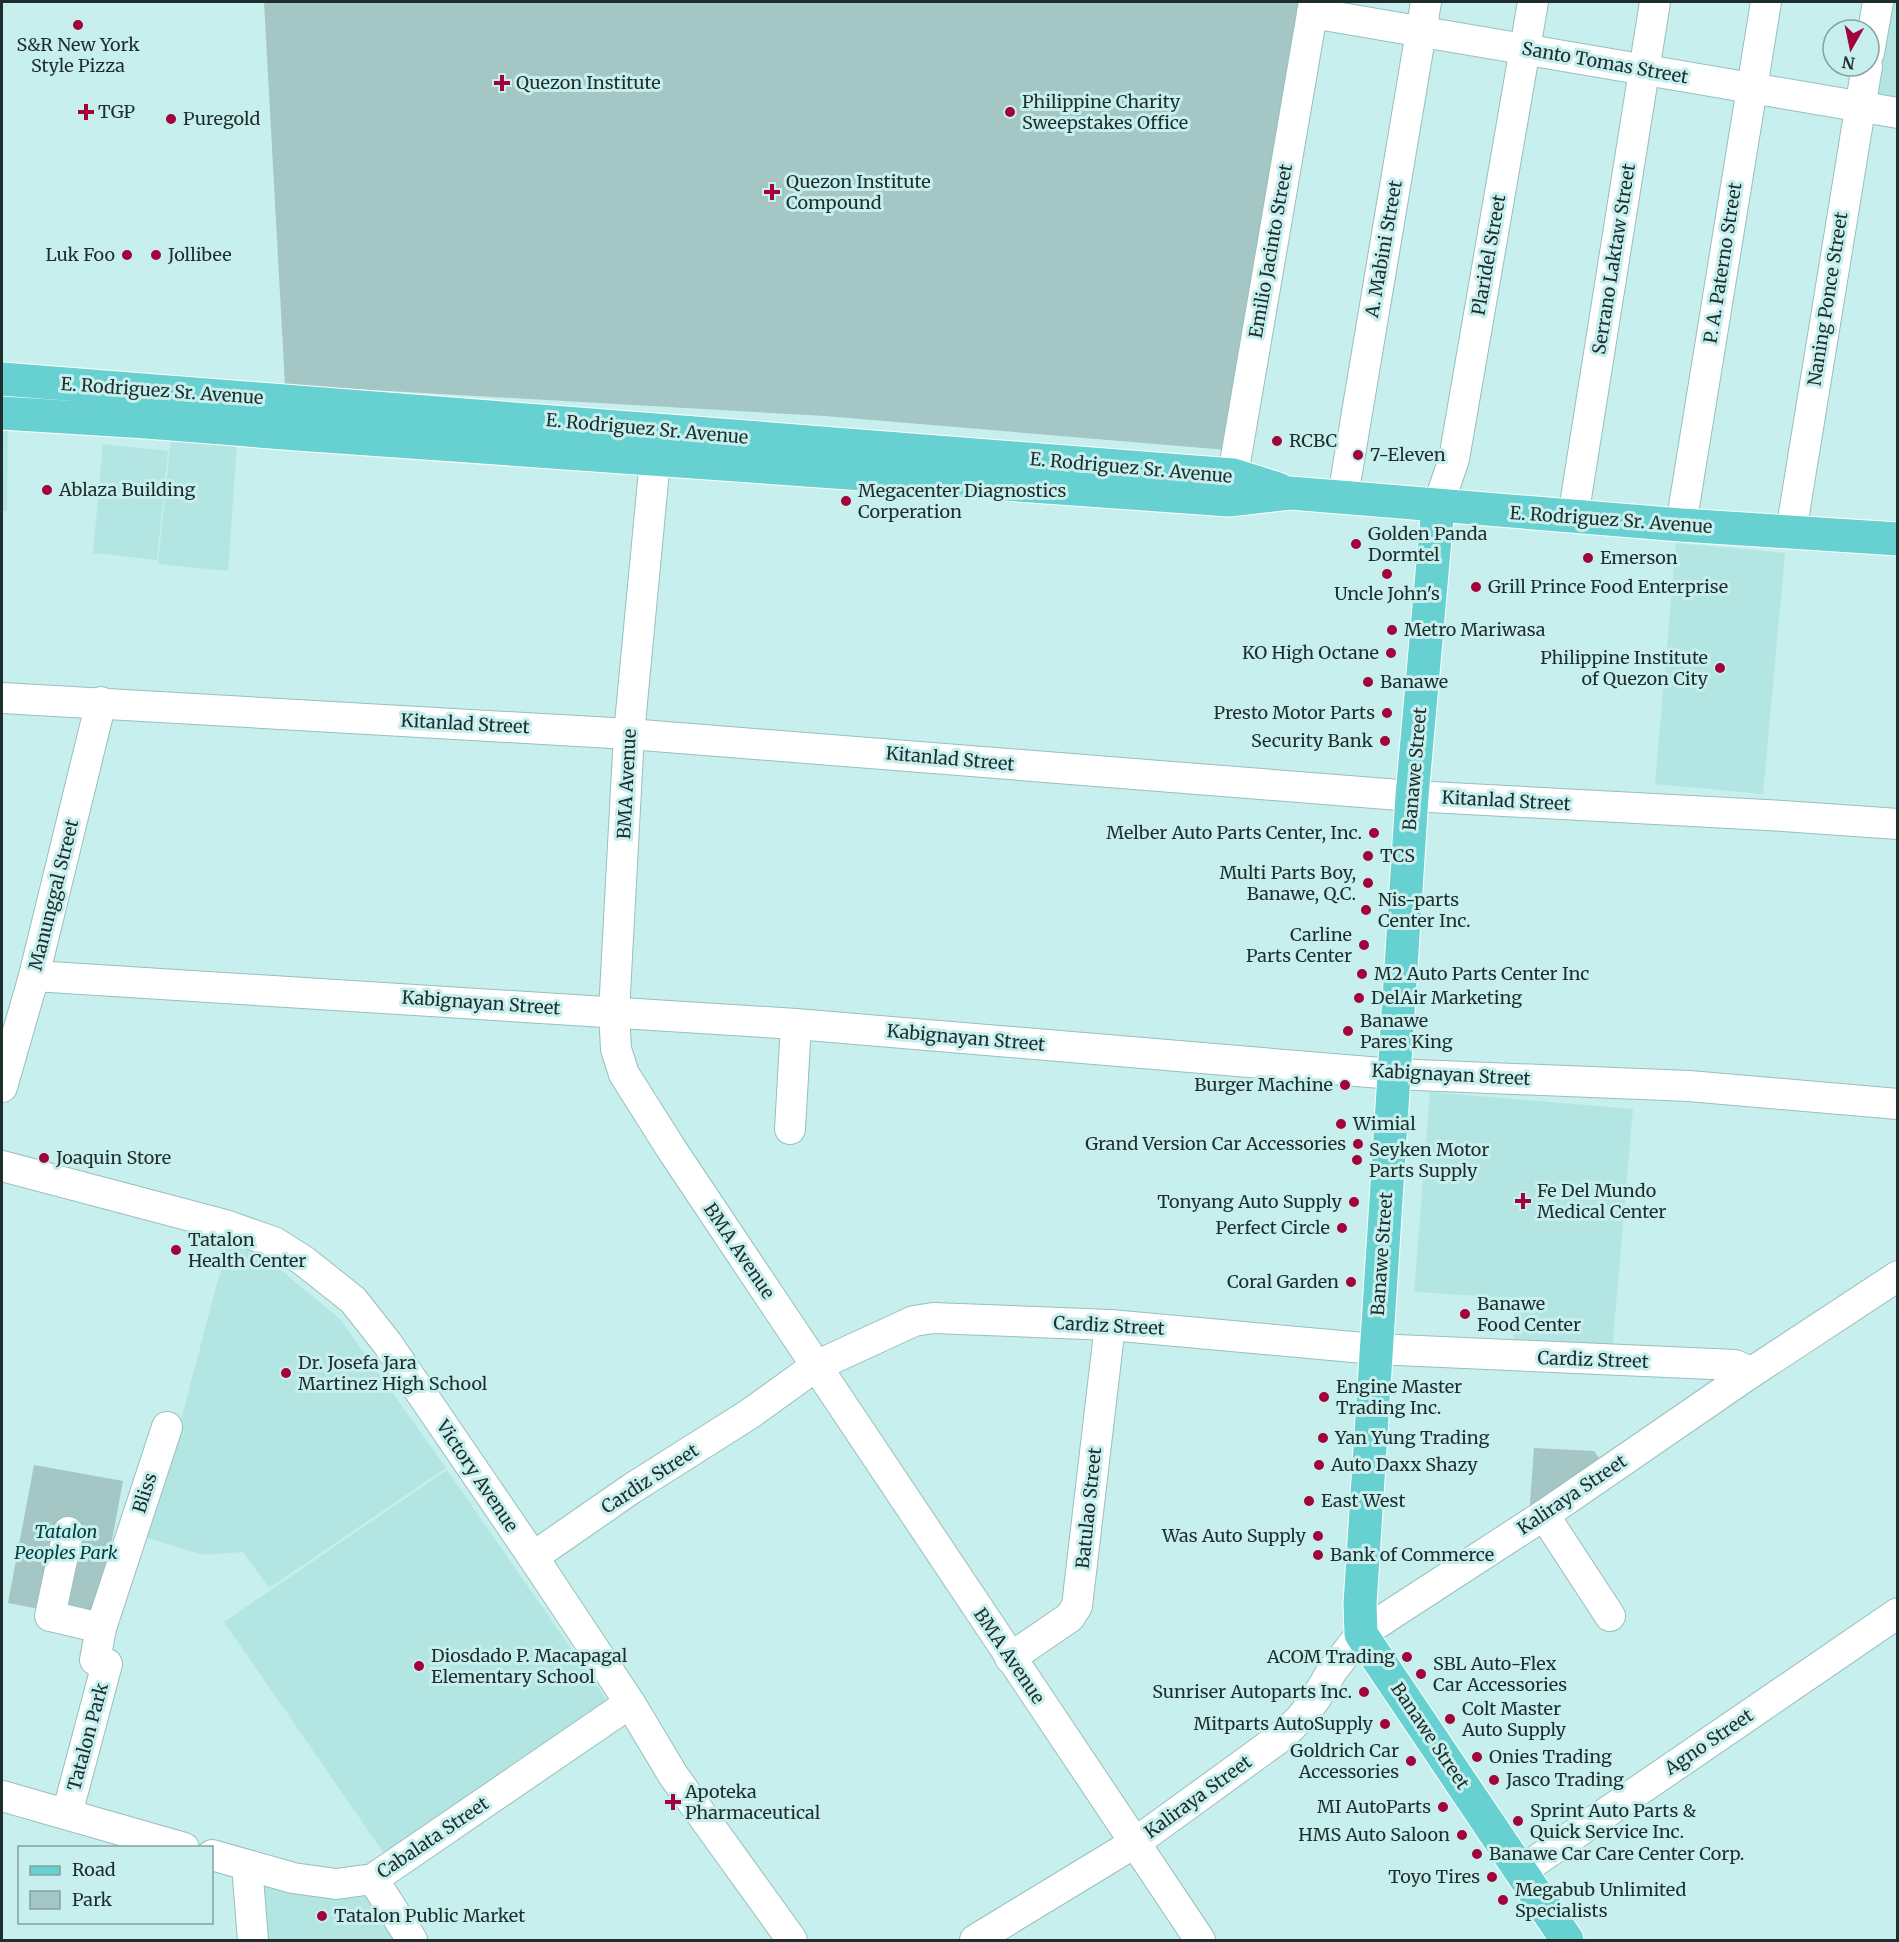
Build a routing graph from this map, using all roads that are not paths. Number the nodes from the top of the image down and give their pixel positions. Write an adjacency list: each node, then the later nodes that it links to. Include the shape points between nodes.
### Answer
1 (1426, 2): 8 (street, A. Mabini Street)
2 (1533, 2): 9 (street, Plaridel Street)
3 (1655, 2): 10 (street, Serrano Laktaw Street)
4 (1766, 2): 12 (street, P. A. Paterno Street)
5 (1878, 2): 7 (street)
6 (1313, 7): 8 (street, Santo Tomas Street); 18 (street, Emilio Jacinto Street)
7 (1875, 18)
8 (1421, 32): 9 (street, Santo Tomas Street); 19 (street, A. Mabini Street)
9 (1524, 50): 10 (street, Santo Tomas Street); 20 (street, Plaridel Street, via 1454,459)
10 (1644, 70): 12 (street, Santo Tomas Street); 21 (street, Serrano Laktaw Street)
11 (1865, 78): 13 (street, Naning Ponce Street)
12 (1752, 89): 13 (street, Santo Tomas Street); 22 (street, P. A. Paterno Street)
13 (1859, 107): 14 (street, Santo Tomas Street); 23 (street, Naning Ponce Street)
14 (1898, 113)
15 (2, 379): 18 (main road, E. Rodriguez Sr. Avenue)
16 (2, 414): 17 (main road, E. Rodriguez Sr. Avenue)
17 (655, 460): 18 (main road, E. Rodriguez Sr. Avenue); 27 (street, BMA Avenue)
18 (1231, 488): 19 (main road, E. Rodriguez Sr. Avenue)
19 (1343, 496): 20 (main road, E. Rodriguez Sr. Avenue)
20 (1438, 506): 21 (main road, E. Rodriguez Sr. Avenue); 28 (main road, Banawe Street)
21 (1573, 517): 22 (main road, E. Rodriguez Sr. Avenue)
22 (1681, 525): 23 (main road, E. Rodriguez Sr. Avenue)
23 (1791, 532): 24 (main road, E. Rodriguez Sr. Avenue)
24 (1897, 534)
25 (2, 698): 26 (street, Kitanlad Street)
26 (101, 702): 27 (street, Kitanlad Street); 30 (street, Manunggal Street)
27 (629, 734): 28 (street, Kitanlad Street); 31 (street, BMA Avenue)
28 (1412, 796): 29 (street, Kitanlad Street); 33 (main road, Banawe Street)
29 (1898, 824)
30 (34, 976): 31 (street, Kabignayan Street); 34 (street, Manunggal Street)
31 (614, 1012): 32 (street, Kabignayan Street); 41 (street, BMA Avenue, via 616,1049 624,1074)
32 (796, 1024): 33 (street, Kabignayan Street); 36 (street)
33 (1393, 1074): 35 (street, Kabignayan Street, via 1689,1086); 40 (main road, Banawe Street)
34 (2, 1087)
35 (1898, 1104)
36 (790, 1129)
37 (2, 1166): 46 (street, Victory Avenue, via 225,1225 274,1242 304,1261 353,1300 387,1343)
38 (1898, 1276): 42 (street, Kaliraya Street)
39 (1110, 1325): 40 (street, Cardiz Street); 41 (street, Cardiz Street, via 933,1318 914,1321); 51 (street, Batulao Street, via 1077,1606 1070,1617)
40 (1376, 1349): 42 (street, Cardiz Street, via 1735,1365); 50 (main road, Banawe Street)
41 (816, 1366): 46 (street, Cardiz Street); 51 (street, BMA Avenue)
42 (1749, 1374): 44 (street, Kaliraya Street)
43 (167, 1427): 49 (street, Bliss)
44 (1544, 1515): 48 (street); 50 (street, Kaliraya Street)
45 (68, 1532): 49 (street, via 50,1616)
46 (532, 1557): 52 (street, Victory Avenue)
47 (1898, 1613): 59 (street, Agno Street)
48 (1610, 1616)
49 (101, 1628): 54 (street, Tatalon Park, via 95,1660 107,1664)
50 (1361, 1634): 55 (street, Kaliraya Street, via 1300,1719); 59 (main road, Banawe Street)
51 (1010, 1658): 55 (street, BMA Avenue)
52 (630, 1703): 60 (street, Cabalata Street); 63 (street, Victory Avenue, via 673,1774)
53 (2, 1796): 54 (street)
54 (67, 1814): 56 (street)
55 (1136, 1842): 64 (street, Kaliraya Street); 65 (street, BMA Avenue)
56 (177, 1846)
57 (213, 1855): 58 (street, Cabalata Street)
58 (247, 1865): 60 (street, Cabalata Street, via 293,1878 336,1884); 61 (street)
59 (1521, 1871): 66 (main road, Banawe Street)
60 (373, 1879): 62 (street)
61 (253, 1941)
62 (412, 1941)
63 (792, 1941)
64 (975, 1941)
65 (1200, 1941)
66 (1567, 1941)

